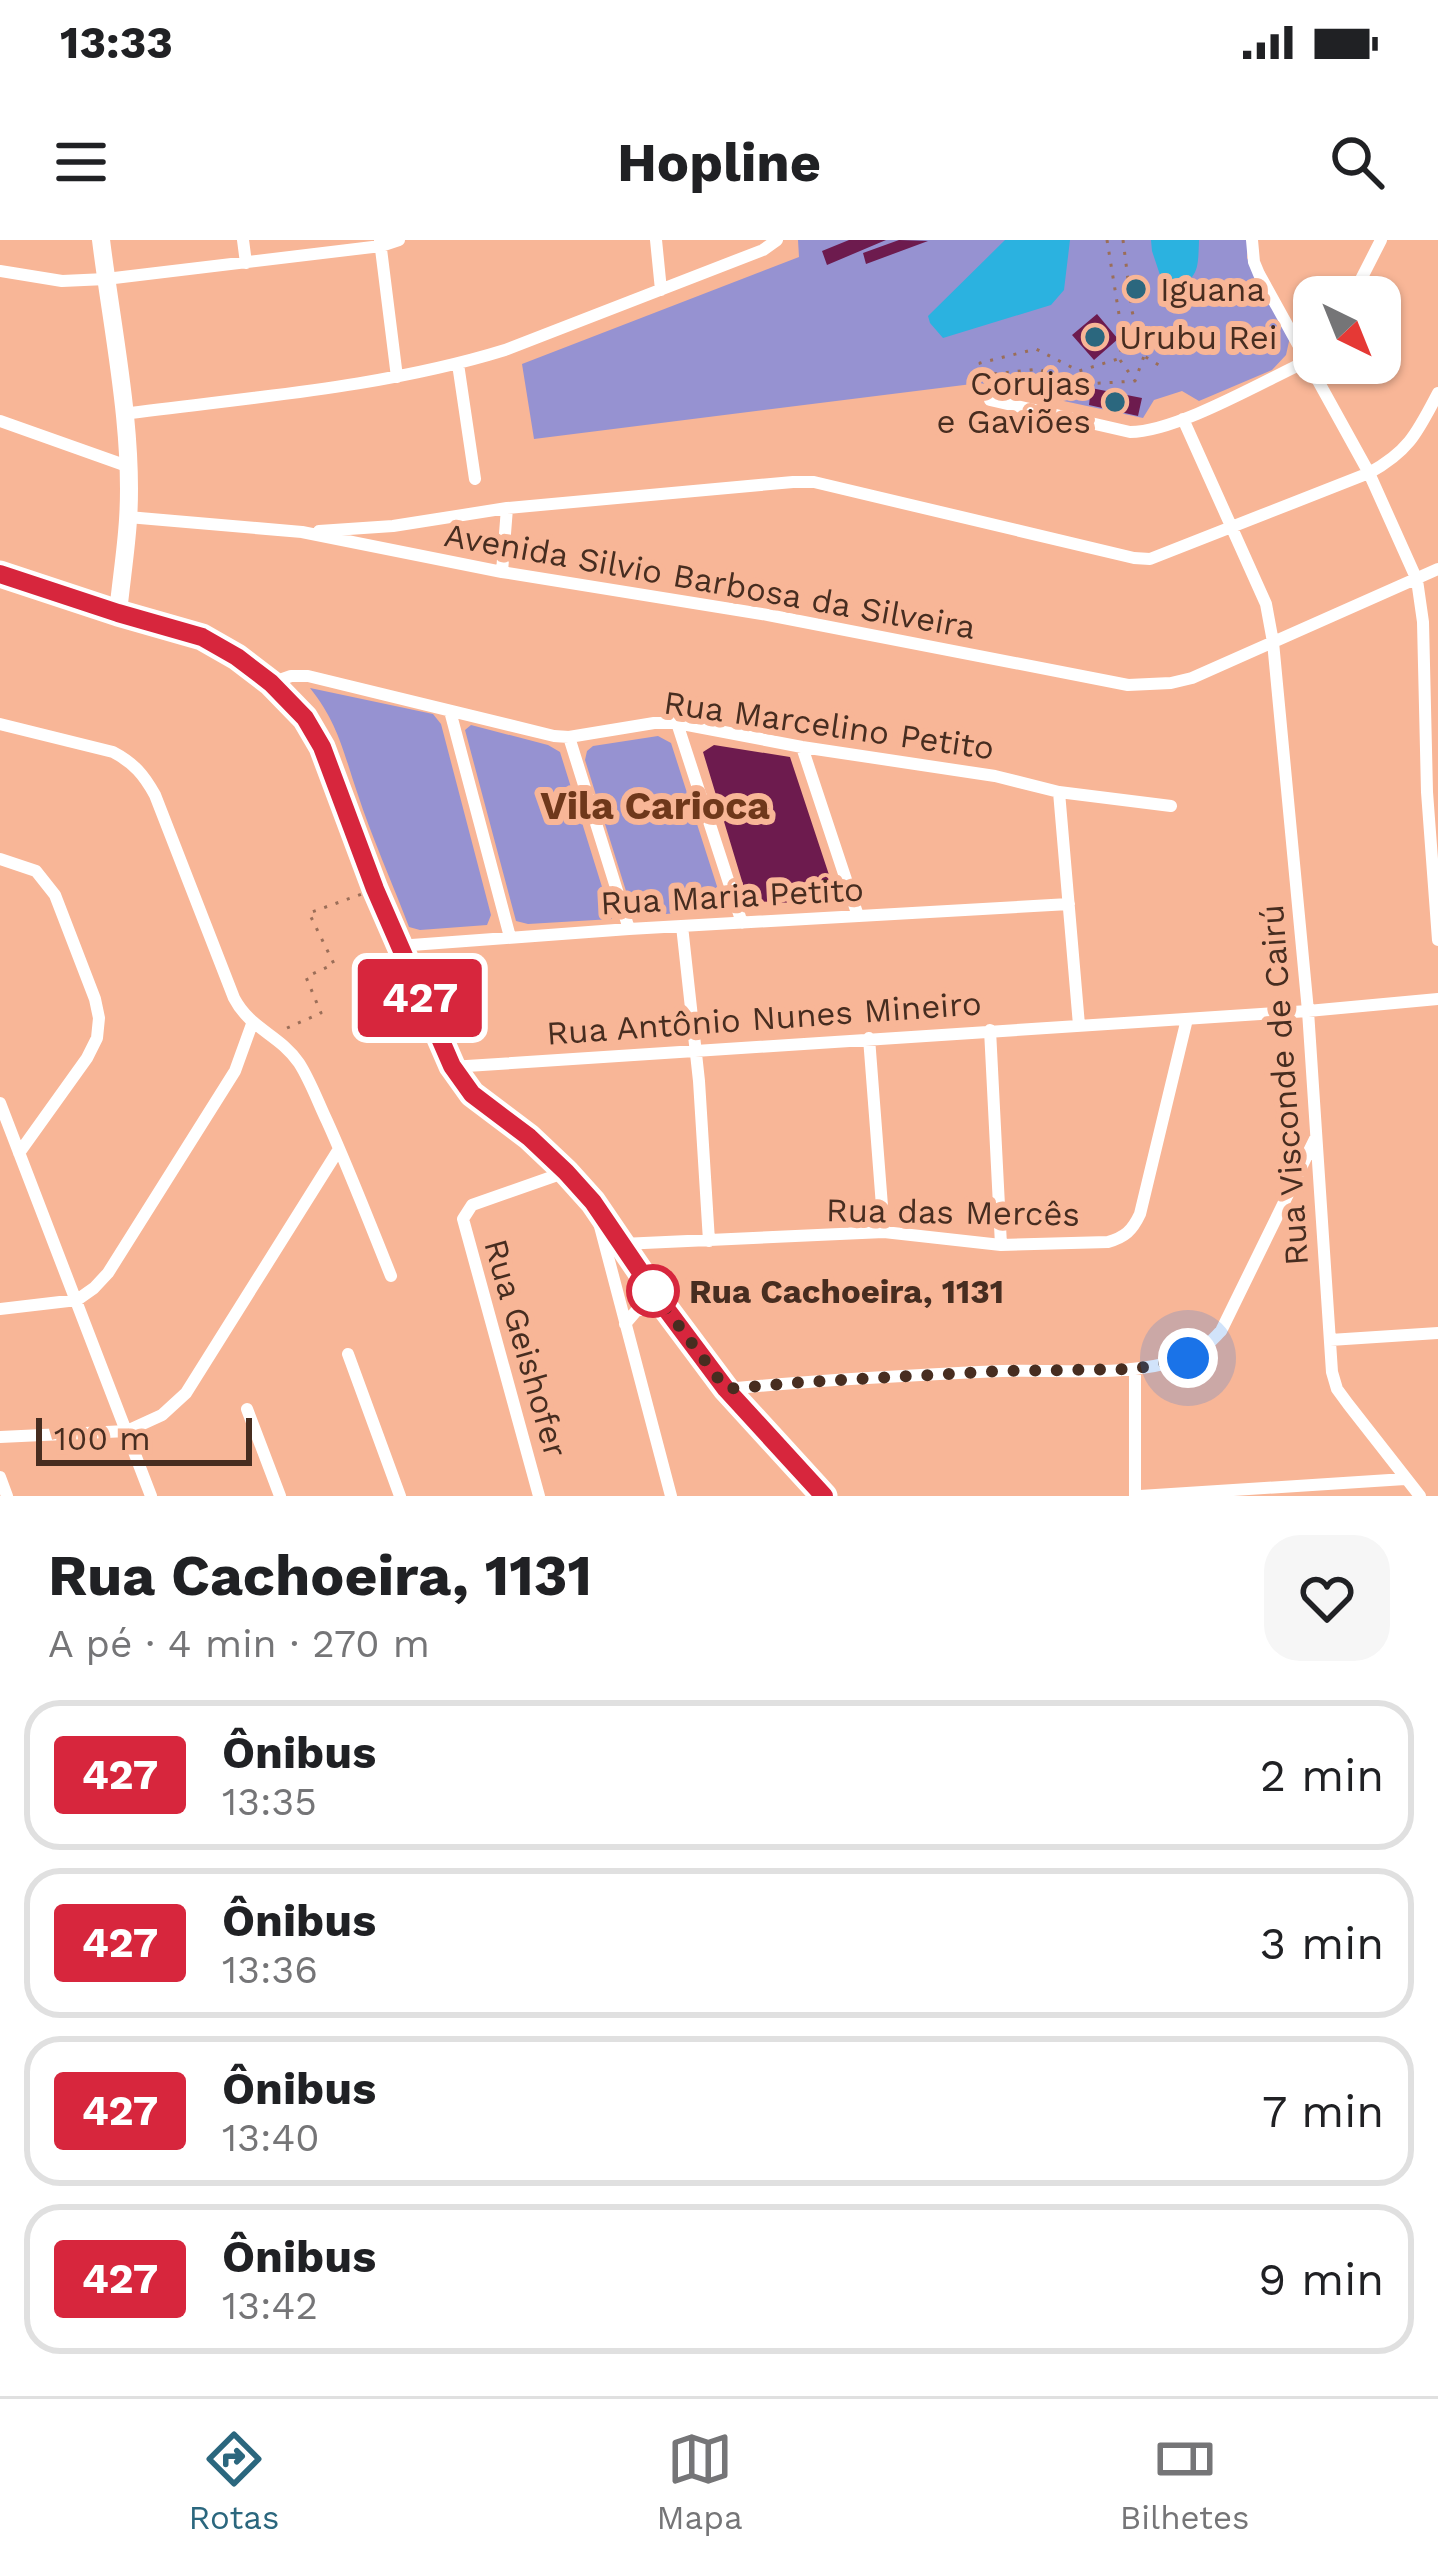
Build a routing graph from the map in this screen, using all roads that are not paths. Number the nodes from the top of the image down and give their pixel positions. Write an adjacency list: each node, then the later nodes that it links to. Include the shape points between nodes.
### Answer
1 (101, 240): 12 (main road)
2 (243, 240): 9 (street)
3 (399, 240): 7 (street)
4 (656, 240): 13 (street)
5 (777, 240): 13 (street)
6 (1381, 240): 11 (street)
7 (381, 243): 9 (street); 17 (street)
8 (1252, 245): 14 (street, via 1259,274)
9 (246, 262): 12 (street)
10 (0, 271): 12 (street)
11 (1363, 276)
12 (106, 279): 21 (main road)
13 (661, 290): 15 (street)
14 (1293, 329)
15 (458, 364): 17 (street); 26 (street)
16 (1293, 367): 22 (street)
17 (397, 377): 21 (street)
18 (1324, 384): 25 (street)
19 (1438, 393): 25 (street, via 1408,445)
20 (990, 400): 22 (street, via 1130,432)
21 (123, 414): 24 (main road)
22 (1183, 419): 29 (street, Rua Visconde de Cairú)
23 (0, 421): 24 (street)
24 (127, 466): 28 (main road)
25 (1369, 473): 29 (street); 34 (street)
26 (476, 479)
27 (507, 508): 29 (street, via 814,482 1134,558 1165,555); 30 (street); 32 (street)
28 (128, 517): 30 (street, Avenida Silvio Barbosa da Silveira); 35 (main road)
29 (1232, 528): 36 (street, Rua Visconde de Cairú)
30 (302, 532): 32 (street, Avenida Silvio Barbosa da Silveira)
31 (1438, 569): 34 (street, Avenida Silvio Barbosa da Silveira)
32 (502, 572): 36 (street, Avenida Silvio Barbosa da Silveira, via 1128,685 1192,678)
33 (0, 574): 35 (main road)
34 (1417, 580): 36 (street, Avenida Silvio Barbosa da Silveira); 44 (street)
35 (118, 613): 37 (main road, via 202,637)
36 (1274, 642): 56 (street, Rua Visconde de Cairú)
37 (271, 683): 38 (street, Rua Marcelino Petito, via 308,676); 54 (main road, via 322,747)
38 (450, 711): 41 (street, Rua Marcelino Petito); 52 (street)
39 (677, 723): 41 (street, Rua Marcelino Petito); 42 (street, Rua Marcelino Petito); 49 (street)
40 (0, 724): 58 (street, via 113,752 143,775 234,998)
41 (569, 737): 51 (street)
42 (802, 746): 43 (street, Rua Marcelino Petito); 48 (street)
43 (1059, 792): 45 (street, Rua Marcelino Petito); 47 (street)
44 (1433, 797): 53 (street)
45 (1171, 806)
46 (0, 859): 67 (street, via 36,872 55,895 99,1018 87,1058)
47 (1070, 904): 48 (street, Rua Maria Petito); 59 (street)
48 (858, 916): 49 (street, Rua Maria Petito)
49 (742, 923): 50 (street, Rua Maria Petito)
50 (682, 926): 51 (street, Rua Maria Petito); 62 (street)
51 (629, 929): 52 (street, Rua Maria Petito)
52 (510, 937): 54 (street, Rua Maria Petito)
53 (1438, 940)
54 (398, 946): 63 (main road)
55 (1438, 998): 56 (street, Rua Antônio Nunes Mineiro)
56 (1308, 1011): 57 (street, Rua Antônio Nunes Mineiro); 65 (street, Rua Visconde de Cairú)
57 (1187, 1018): 59 (street, Rua Antônio Nunes Mineiro); 73 (street, Rua das Mercês, via 1134,1228 1108,1242)
58 (252, 1024): 66 (street, via 291,1052); 75 (street, via 235,1071 108,1273)
59 (1079, 1025): 60 (street, Rua Antônio Nunes Mineiro)
60 (990, 1030): 61 (street, Rua Antônio Nunes Mineiro); 73 (street)
61 (869, 1038): 62 (street, Rua Antônio Nunes Mineiro); 70 (street)
62 (694, 1051): 63 (street, Rua Antônio Nunes Mineiro); 71 (street)
63 (452, 1066): 68 (main road, via 472,1094)
64 (0, 1103): 67 (street)
65 (1315, 1138): 80 (street, Rua Visconde de Cairú); 82 (street, via 1221,1331 1188,1358)
66 (339, 1149): 74 (street); 85 (street, via 186,1393)
67 (19, 1153): 75 (street)
68 (566, 1172): 69 (main road); 93 (street, Rua Geishofer, via 472,1205 463,1225)
69 (593, 1202): 72 (main road); 78 (street)
70 (884, 1232): 71 (street, Rua das Mercês); 73 (street, Rua das Mercês)
71 (709, 1240): 72 (street, Rua das Mercês)
72 (622, 1244): 77 (main road)
73 (1001, 1244)
74 (391, 1276)
75 (76, 1300): 76 (street); 85 (street)
76 (0, 1309)
77 (666, 1310): 78 (street, via 637,1310); 83 (main road)
78 (625, 1324): 94 (street)
79 (1438, 1333): 80 (street)
80 (1330, 1340): 88 (street, Rua Visconde de Cairú, via 1337,1389)
81 (348, 1354): 92 (street)
82 (1135, 1369): 83 (street); 96 (street)
83 (726, 1389): 95 (main road)
84 (247, 1409): 91 (street)
85 (127, 1432): 86 (street); 90 (street)
86 (0, 1437)
87 (0, 1478): 89 (street)
88 (1405, 1479): 96 (street); 97 (street, Rua Visconde de Cairú)
89 (7, 1496)
90 (151, 1496)
91 (280, 1496)
92 (400, 1496)
93 (539, 1496)
94 (671, 1496)
95 (824, 1496)
96 (1138, 1496)
97 (1420, 1496)

